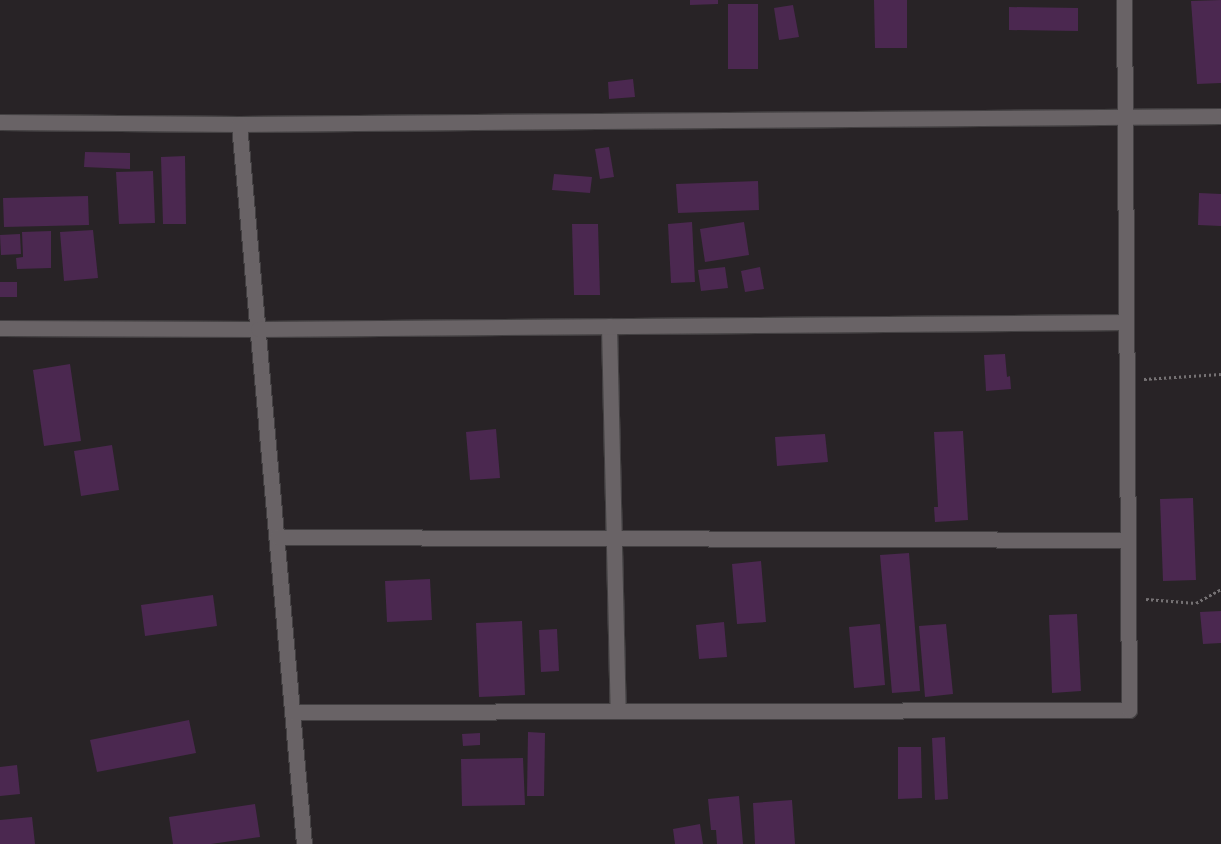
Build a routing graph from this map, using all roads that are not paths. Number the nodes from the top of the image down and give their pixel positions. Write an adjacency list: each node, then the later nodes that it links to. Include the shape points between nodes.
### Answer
1 (1124, 0): 2 (street)
2 (1124, 116): 3 (street); 5 (street); 6 (street)
3 (1221, 116)
4 (0, 122): 5 (street)
5 (239, 124): 9 (street)
6 (1126, 322): 7 (street); 12 (street)
7 (609, 326): 9 (street); 11 (street)
8 (0, 328): 9 (street)
9 (258, 329): 10 (street)
10 (277, 537): 11 (street); 14 (street)
11 (614, 539): 12 (street); 13 (street)
12 (1128, 540): 13 (street, via 1129,710)
13 (618, 710): 14 (street)
14 (292, 712): 15 (street)
15 (304, 844)

